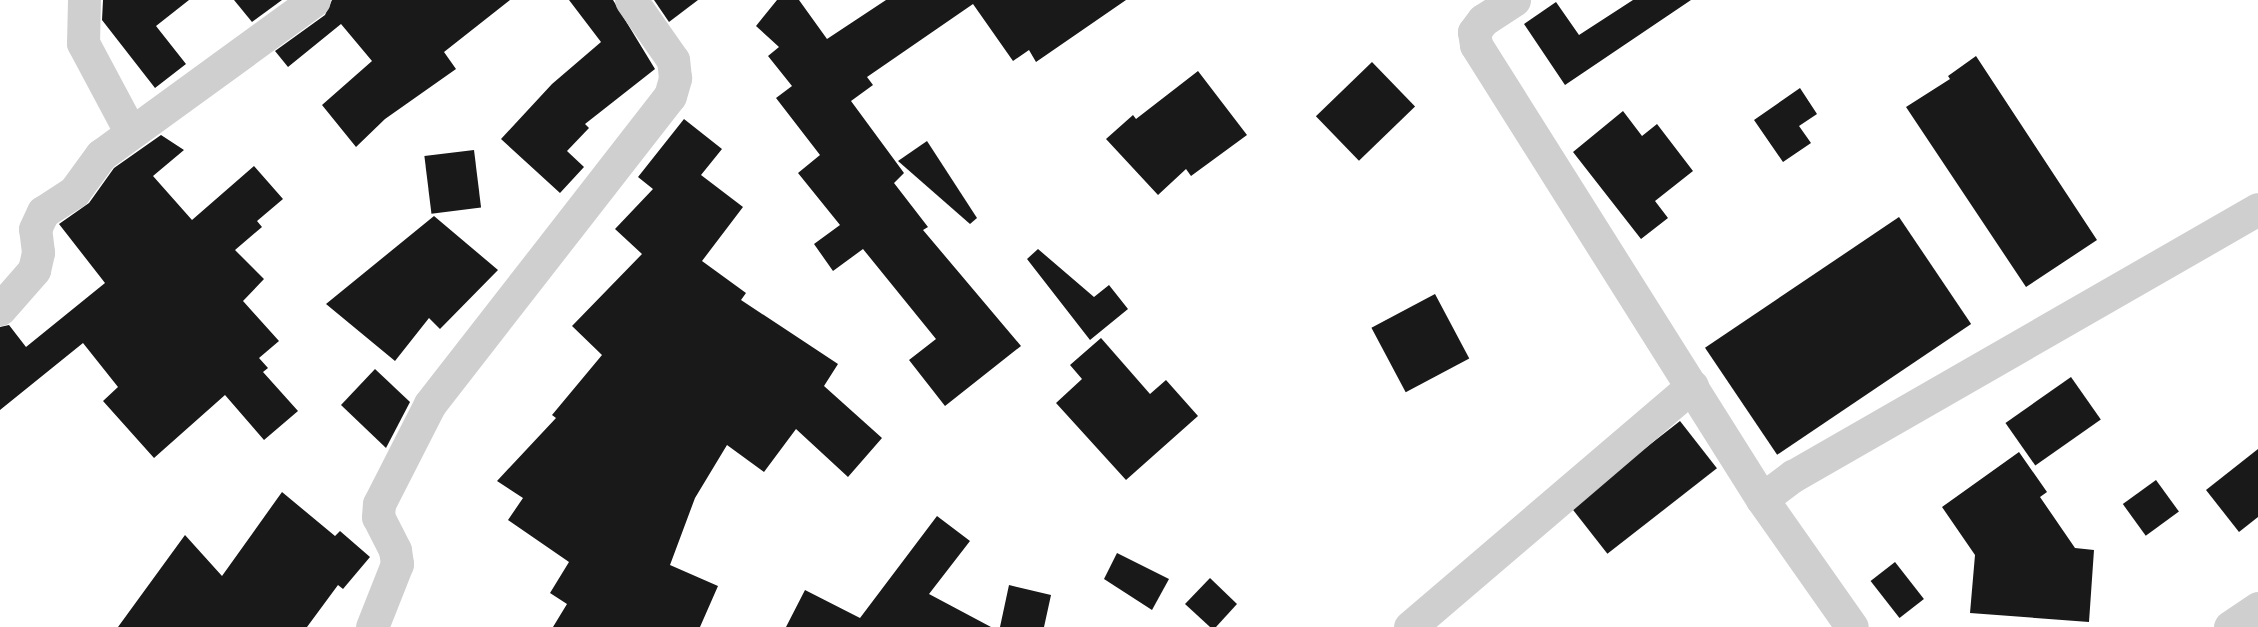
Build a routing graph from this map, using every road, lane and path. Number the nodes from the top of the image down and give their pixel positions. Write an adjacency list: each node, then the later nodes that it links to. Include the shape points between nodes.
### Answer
1 (84, 0): 5 (street, via 83,43)
2 (314, 0): 5 (street)
3 (631, 0): 11 (street, via 673,60 675,78 670,96 430,405 379,504 378,517 395,550 397,564)
4 (1514, 0): 8 (street, via 1483,20 1474,32 1476,45)
5 (130, 131): 7 (street, via 101,155 74,192 43,212 35,229 38,252 34,270)
6 (2256, 217): 9 (street, via 1793,476)
7 (0, 309)
8 (1692, 386): 9 (street); 12 (street)
9 (1762, 499): 13 (street)
10 (2258, 608): 14 (street)
11 (372, 627)
12 (1410, 627)
13 (1852, 627)
14 (2230, 627)

